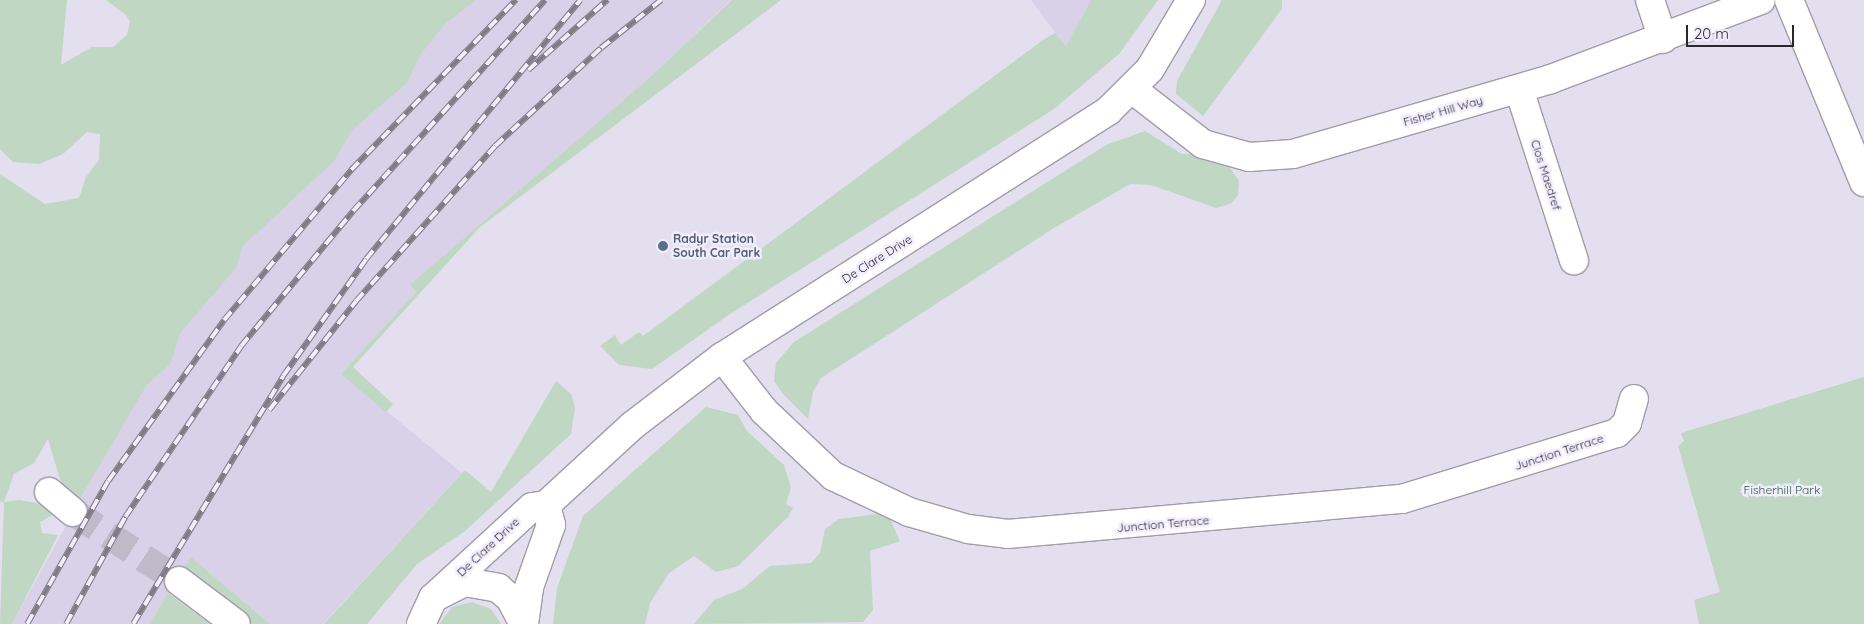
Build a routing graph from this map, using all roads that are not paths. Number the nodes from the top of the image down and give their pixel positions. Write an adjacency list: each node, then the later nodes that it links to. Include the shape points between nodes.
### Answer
1 (1191, 0): 6 (street, De Clare Drive, via 1163,52)
2 (1650, 0): 5 (street)
3 (1761, 0): 5 (street, Fisher Hill Way)
4 (1789, 0): 8 (street)
5 (1663, 39): 7 (street, Fisher Hill Way)
6 (1132, 89): 7 (street, Fisher Hill Way, via 1203,144 1249,157 1310,150); 10 (street, De Clare Drive, via 1080,130)
7 (1518, 89): 9 (street, Clos Maedref)
8 (1864, 182)
9 (1574, 260)
10 (722, 356): 11 (street, Junction Terrace, via 764,411 833,476 909,512 968,529 1008,534 1402,499 1617,433 1627,423); 13 (street, De Clare Drive, via 633,425)
11 (1634, 400)
12 (49, 492): 14 (street)
13 (546, 505): 16 (street, De Clare Drive, via 532,506); 18 (street, via 551,524 529,587)
14 (73, 512)
15 (179, 581): 17 (street)
16 (422, 614): 18 (street, via 448,587 482,582 510,598)
17 (236, 624)
18 (524, 624)

